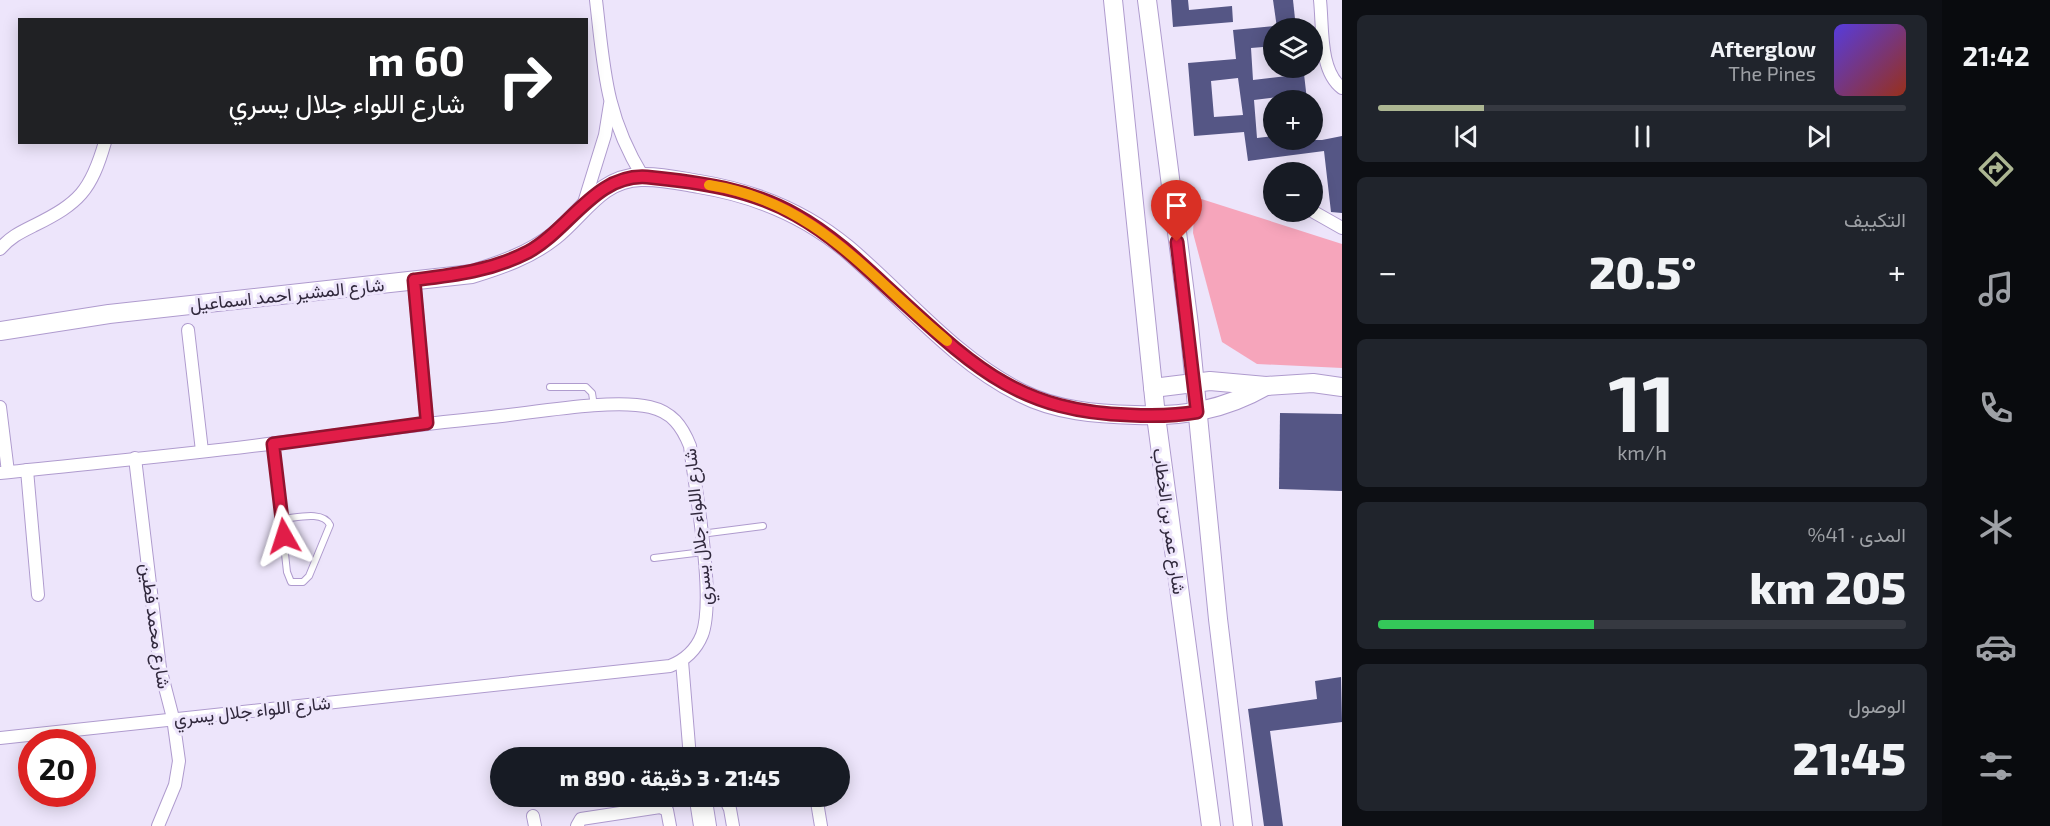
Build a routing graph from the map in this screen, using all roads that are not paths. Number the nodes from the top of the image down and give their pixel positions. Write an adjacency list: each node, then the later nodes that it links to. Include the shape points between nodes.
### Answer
1 (596, 0): 6 (street)
2 (1113, 0): 20 (street, شارع عمر بن الخطاب)
3 (1147, 0): 16 (street, شارع عمر بن الخطاب)
4 (1320, 0): 5 (street, via 1327,66 1331,78)
5 (1342, 88)
6 (610, 103): 8 (street, via 626,146); 9 (street, via 598,162)
7 (104, 144): 12 (street, via 97,171 79,199 14,235)
8 (644, 177): 9 (street, شارع المشير احمد اسماعيل, via 606,186); 24 (street, شارع المشير احمد اسماعيل, via 727,188 795,214 846,249 977,366 1022,394 1090,413)
9 (582, 208): 13 (street, شارع المشير احمد اسماعيل, via 554,236 502,265 472,274)
10 (1323, 217): 11 (street)
11 (1342, 228)
12 (0, 249)
13 (414, 280): 15 (street, شارع المشير احمد اسماعيل, via 109,314); 25 (street)
14 (188, 330): 27 (street)
15 (0, 331)
16 (1195, 381): 17 (street); 20 (street); 23 (street, شارع عمر بن الخطاب)
17 (1266, 386): 19 (street, via 1313,383); 23 (street, شارع المشير احمد اسماعيل, via 1228,404)
18 (550, 387): 22 (lane, via 586,387 592,393)
19 (1342, 387)
20 (1154, 388): 24 (street, شارع عمر بن الخطاب)
21 (0, 407): 30 (street)
22 (594, 407): 25 (street, شارع اللواء جلال يسري); 33 (street, شارع اللواء جلال يسري, via 651,407 668,414 683,428 690,446)
23 (1197, 412): 24 (street, شارع المشير احمد اسماعيل); 51 (street, شارع عمر بن الخطاب)
24 (1156, 416): 50 (street, شارع عمر بن الخطاب)
25 (427, 423): 26 (street, شارع اللواء جلال يسري)
26 (273, 444): 27 (street, شارع اللواء جلال يسري); 31 (lane)
27 (202, 451): 28 (street, شارع اللواء جلال يسري)
28 (135, 458): 29 (street, شارع اللواء جلال يسري); 38 (street, شارع محمد فطين, via 160,668)
29 (27, 470): 30 (street, شارع اللواء جلال يسري); 36 (street)
30 (4, 472)
31 (282, 519): 31 (lane, via 287,572 291,582 303,582 330,525 321,516)
32 (763, 526): 33 (lane)
33 (700, 534): 34 (street, شارع اللواء جلال يسري)
34 (702, 552): 35 (lane); 37 (street, شارع اللواء جلال يسري, via 708,594 706,613 699,640)
35 (654, 558)
36 (38, 595)
37 (682, 661): 38 (street, شارع اللواء جلال يسري, via 641,670); 40 (street)
38 (173, 718): 39 (street, شارع اللواء جلال يسري); 43 (street, شارع محمد فطين, via 179,773)
39 (0, 738)
40 (689, 747)
41 (729, 807): 48 (street)
42 (817, 807): 49 (street)
43 (158, 826)
44 (577, 826): 45 (street, via 581,819 660,807 667,810)
45 (670, 826)
46 (700, 826): 47 (street, via 697,807 702,803 707,807)
47 (710, 826)
48 (732, 826)
49 (820, 826)
50 (1211, 826)
51 (1243, 826)

